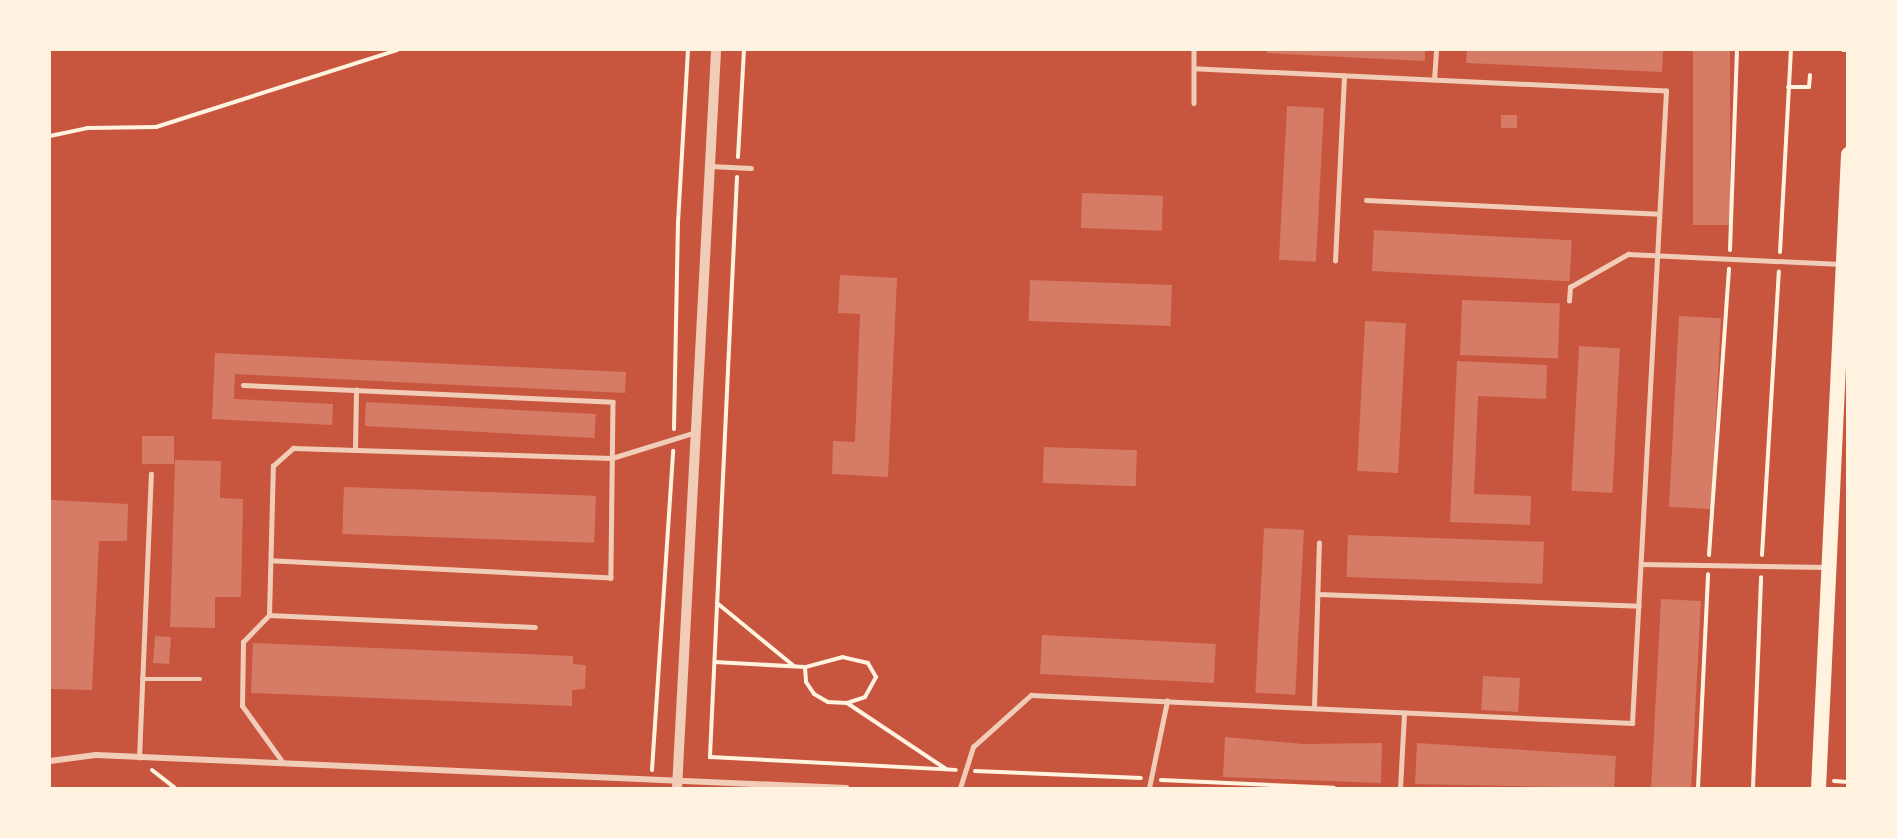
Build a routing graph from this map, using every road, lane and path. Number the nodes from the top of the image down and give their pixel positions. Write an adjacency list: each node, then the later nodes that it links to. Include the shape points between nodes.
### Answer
1 (396, 50): 17 (path, via 156,127 87,128)
2 (688, 50): 33 (path, via 678,223)
3 (716, 50): 19 (street)
4 (744, 50): 20 (path)
5 (1194, 50): 11 (lane)
6 (1436, 50): 14 (lane)
7 (1737, 50): 25 (path)
8 (1791, 50): 15 (path)
9 (1843, 50): 10 (path)
10 (1848, 50)
11 (1195, 69): 13 (lane); 16 (lane)
12 (1810, 75): 15 (path, via 1809,87)
13 (1344, 76): 14 (lane); 26 (lane)
14 (1434, 80): 23 (lane, via 1666,91)
15 (1788, 87): 27 (path)
16 (1194, 103)
17 (50, 136)
18 (1848, 154): 28 (main road)
19 (710, 166): 20 (lane); 32 (street)
20 (737, 167): 21 (lane); 44 (path)
21 (751, 168)
22 (1366, 200): 23 (lane)
23 (1659, 214): 24 (lane)
24 (1657, 256): 25 (lane); 29 (lane, via 1628,254 1570,287); 39 (lane)
25 (1730, 260): 27 (lane); 40 (path)
26 (1335, 261)
27 (1779, 262): 28 (lane); 41 (path)
28 (1841, 264): 42 (main road)
29 (1569, 301)
30 (243, 385): 31 (lane)
31 (356, 390): 34 (lane); 35 (lane, via 613,402)
32 (696, 432): 33 (lane); 65 (street)
33 (674, 436): 35 (lane); 63 (path)
34 (355, 449): 35 (lane); 38 (lane, via 294,447 273,466)
35 (612, 458): 38 (lane, via 611,578)
36 (151, 474): 51 (lane)
37 (1319, 543): 43 (lane)
38 (271, 561): 46 (lane)
39 (1641, 564): 40 (lane); 45 (lane)
40 (1709, 564): 41 (lane); 72 (path)
41 (1762, 566): 42 (lane); 73 (path)
42 (1827, 567): 74 (main road)
43 (1318, 594): 45 (lane); 55 (lane)
44 (717, 603): 48 (path); 49 (path)
45 (1639, 606): 56 (lane, via 1632,723)
46 (268, 615): 47 (lane); 59 (lane, via 243,642 242,706)
47 (535, 627)
48 (715, 662): 49 (path); 61 (path, via 710,757)
49 (795, 666): 50 (path)
50 (805, 667): 54 (path, via 806,682 814,694 828,702); 54 (path, via 843,657 868,663 876,677 865,697)
51 (142, 679): 52 (lane); 57 (lane)
52 (200, 680)
53 (1167, 701): 55 (lane); 62 (lane, via 1031,695 973,747); 64 (lane)
54 (847, 703): 61 (path)
55 (1314, 708): 56 (lane)
56 (1404, 712): 71 (lane)
57 (139, 758): 58 (street, via 96,755); 59 (street)
58 (50, 760)
59 (284, 763): 63 (street)
60 (152, 770): 66 (path)
61 (948, 770): 62 (path)
62 (965, 771): 64 (path); 68 (lane)
63 (651, 779): 65 (street)
64 (1151, 779): 69 (lane); 70 (path)
65 (678, 784): 67 (street)
66 (175, 789)
67 (846, 789)
68 (960, 789)
69 (1149, 789)
70 (1334, 789)
71 (1400, 789)
72 (1698, 789)
73 (1753, 789)
74 (1818, 789)

